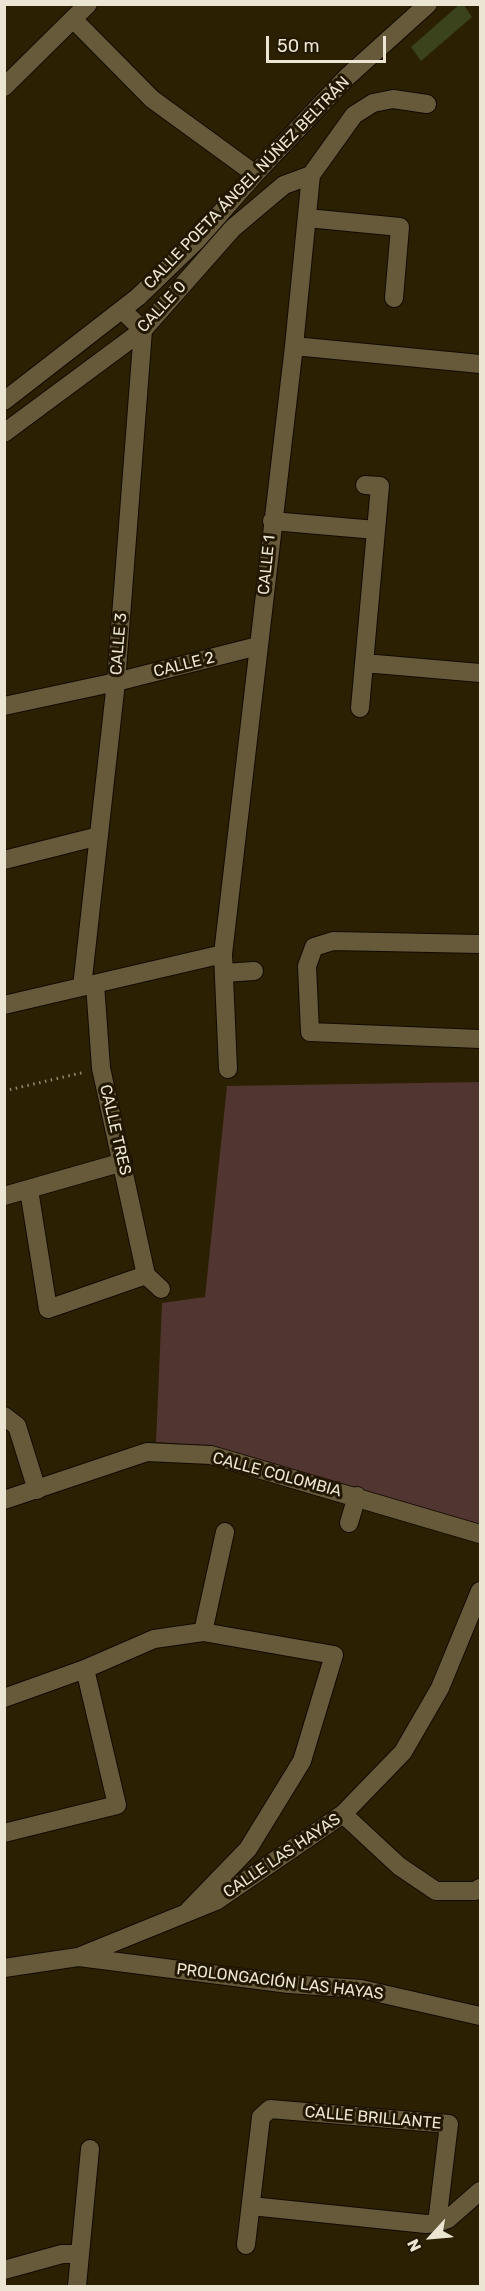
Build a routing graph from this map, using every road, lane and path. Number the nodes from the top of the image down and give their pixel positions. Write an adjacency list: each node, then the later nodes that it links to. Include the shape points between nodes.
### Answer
1 (88, 4): 3 (street)
2 (428, 4): 6 (street, CALLE POETA ÁNGEL NÚÑEZ BELTRÁN, via 346,77)
3 (73, 19): 4 (street); 6 (street, via 152,99)
4 (4, 87)
5 (428, 105): 7 (street, via 393,99 373,103 354,115)
6 (255, 174): 10 (street, CALLE POETA ÁNGEL NÚÑEZ BELTRÁN, via 196,241)
7 (312, 175): 8 (street, CALLE 1); 11 (street, CALLE 0, via 284,185 234,228)
8 (307, 218): 9 (street, via 400,227); 12 (street, CALLE 1)
9 (394, 298)
10 (122, 310): 11 (street); 14 (street, CALLE POETA ÁNGEL NÚÑEZ BELTRÁN)
11 (143, 330): 15 (street, CALLE 0); 22 (street, CALLE 3)
12 (294, 346): 13 (street); 17 (street, CALLE 1)
13 (480, 364)
14 (4, 401)
15 (4, 433)
16 (373, 485): 18 (street)
17 (272, 521): 18 (street); 19 (street, CALLE 1)
18 (376, 530): 20 (street)
19 (258, 646): 22 (street, CALLE 2); 28 (street, CALLE 1)
20 (364, 663): 21 (street); 24 (street)
21 (480, 673)
22 (116, 682): 23 (street, CALLE 2); 25 (street, CALLE 3)
23 (4, 706)
24 (360, 708)
25 (99, 836): 26 (street); 31 (street, CALLE 3)
26 (4, 860)
27 (480, 944): 33 (street, via 333,941 314,947 307,966 310,1032)
28 (223, 954): 30 (street, CALLE 1); 31 (street)
29 (254, 971): 30 (street)
30 (224, 973): 35 (street, CALLE 1)
31 (89, 985): 32 (street); 34 (street, CALLE TRES)
32 (4, 1005)
33 (480, 1039)
34 (101, 1068): 36 (path); 37 (street, CALLE TRES)
35 (228, 1069)
36 (4, 1091)
37 (123, 1162): 38 (street); 40 (street, CALLE TRES)
38 (29, 1190): 39 (street); 40 (street, via 48,1309)
39 (4, 1196)
40 (146, 1275): 41 (street)
41 (161, 1289)
42 (4, 1416): 43 (street, via 17,1426)
43 (37, 1490): 44 (street, CALLE COLOMBIA, via 147,1452 211,1455); 45 (street, CALLE COLOMBIA)
44 (357, 1496): 46 (street); 48 (street, CALLE COLOMBIA)
45 (4, 1500)
46 (349, 1523)
47 (225, 1532): 50 (street)
48 (480, 1534)
49 (480, 1591): 53 (street, CALLE LAS HAYAS, via 440,1688 403,1752)
50 (203, 1632): 51 (street, via 154,1639); 56 (street, via 334,1655 302,1761 248,1849)
51 (85, 1669): 52 (street); 54 (street, via 117,1805)
52 (4, 1698)
53 (343, 1814): 55 (street, via 399,1866 436,1891); 56 (street, CALLE LAS HAYAS, via 216,1901)
54 (4, 1833)
55 (480, 1888)
56 (189, 1910): 57 (street, CALLE LAS HAYAS)
57 (78, 1957): 58 (street, CALLE LAS HAYAS); 59 (street, PROLONGACIÓN LAS HAYAS, via 289,1984 361,1989)
58 (4, 1968)
59 (480, 2016)
60 (90, 2149): 65 (street)
61 (480, 2192): 63 (street, via 448,2219)
62 (251, 2206): 63 (street); 63 (street, CALLE BRILLANTE, via 261,2117 270,2109 449,2124); 64 (street)
63 (437, 2223)
64 (246, 2245)
65 (80, 2254): 66 (street, via 62,2254); 67 (street)
66 (4, 2270)
67 (77, 2286)

